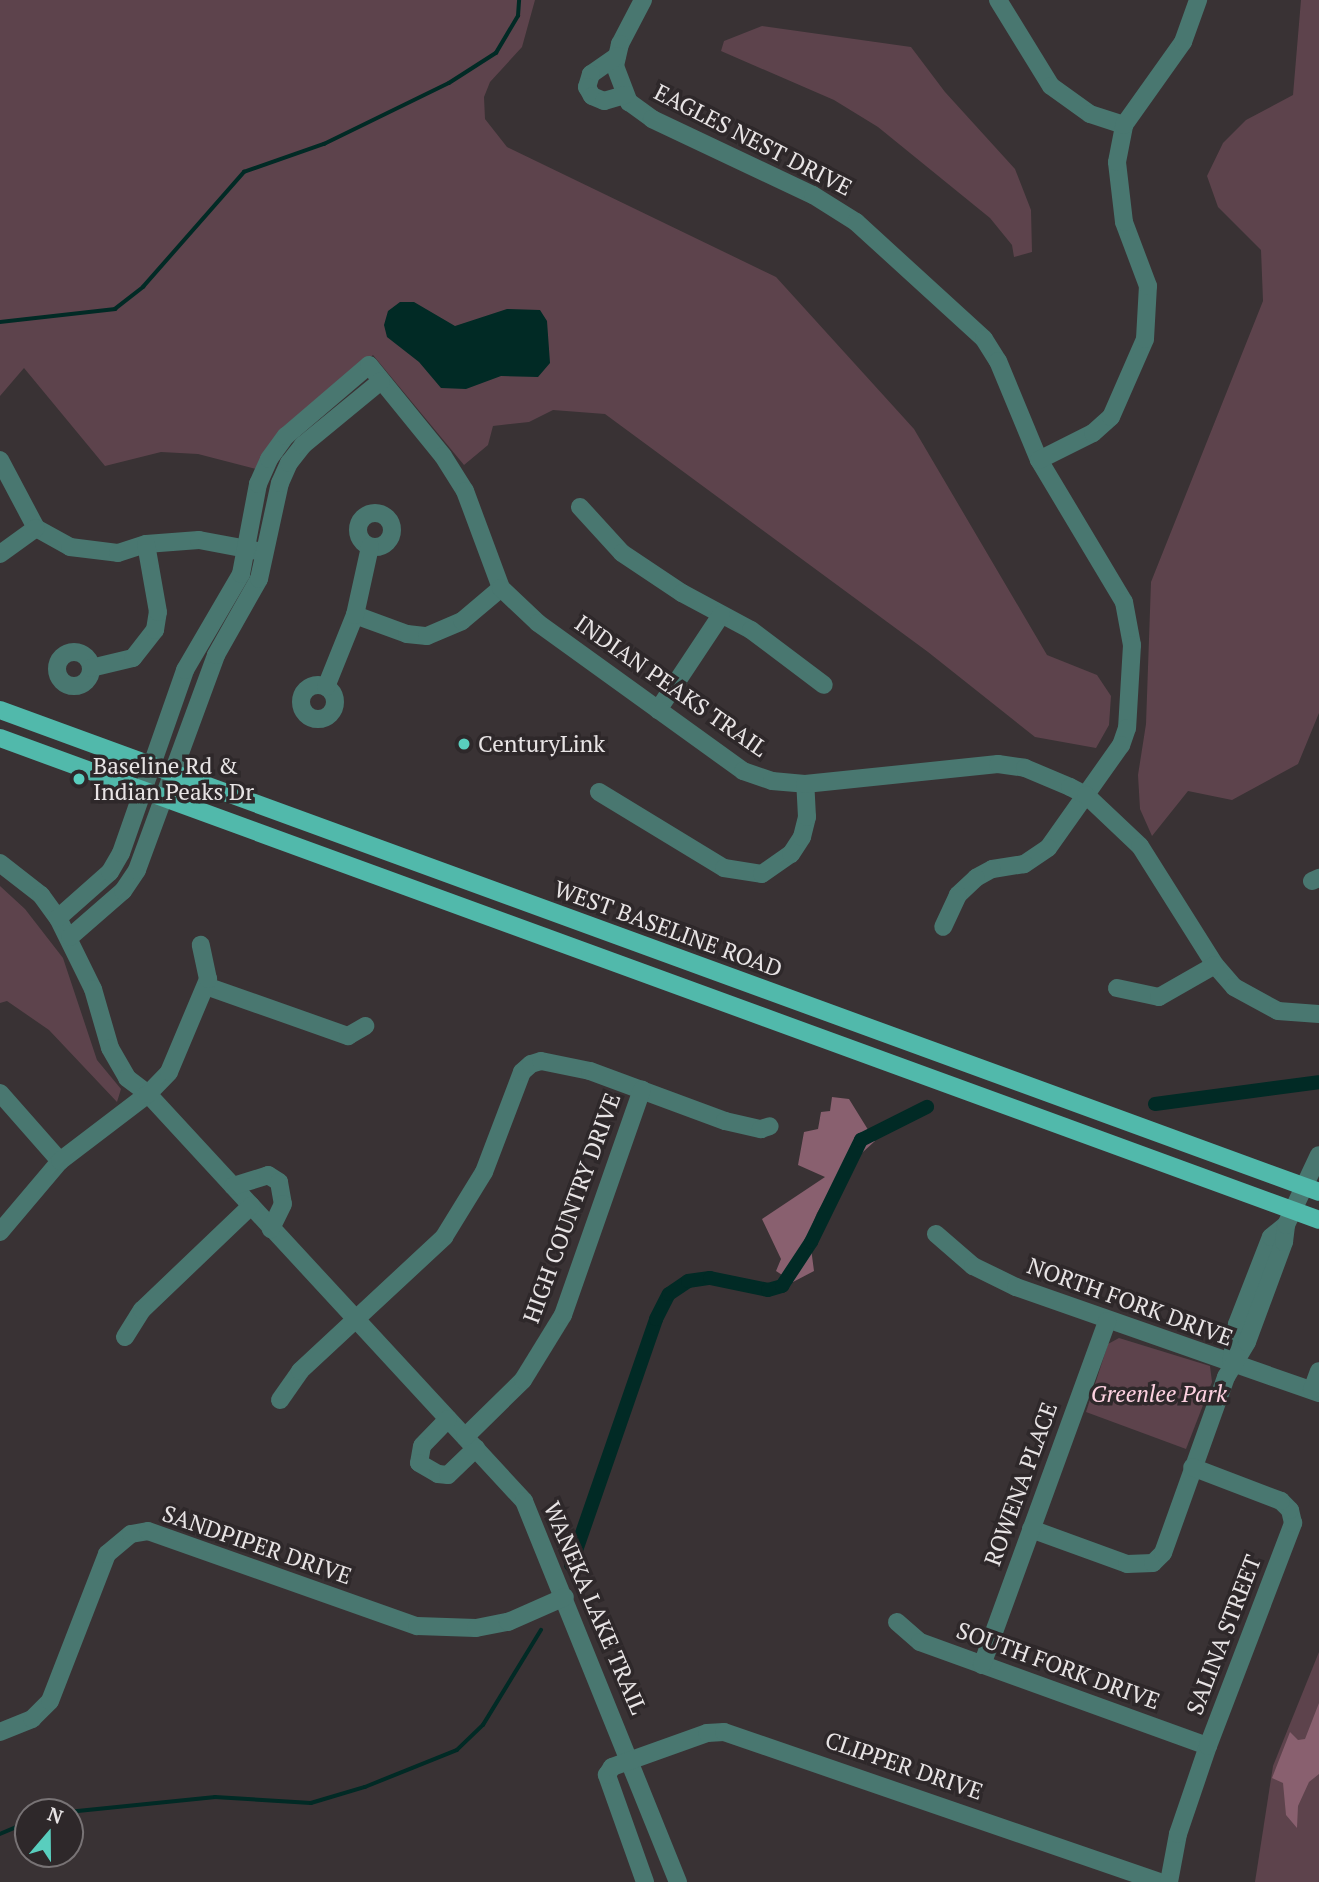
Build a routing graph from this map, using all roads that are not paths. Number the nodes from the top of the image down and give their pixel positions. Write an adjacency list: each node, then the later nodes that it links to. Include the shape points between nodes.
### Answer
1 (643, 0): 4 (street, EAGLES NEST DRIVE)
2 (1198, 0): 6 (street, via 1183,42)
3 (1005, 3): 6 (street, via 1051,86 1090,114)
4 (617, 56): 5 (street, EAGLES NEST DRIVE, via 615,66); 5 (street, EAGLES NEST DRIVE, via 591,74 587,87 592,96 604,101)
5 (625, 95): 8 (street, EAGLES NEST DRIVE, via 652,119 813,195 856,222 920,276 984,339)
6 (1124, 125): 8 (street, via 1118,192 1148,286 1145,340 1111,417 1093,433)
7 (381, 381): 14 (street, INDIAN PEAKS TRAIL, via 369,365 286,436 258,484); 15 (street, via 303,445 289,463 280,483); 17 (street, INDIAN PEAKS TRAIL, via 443,456 465,491)
8 (1040, 460): 31 (street, EAGLES NEST DRIVE, via 1114,580 1130,635 1127,727 1121,745)
9 (2, 468): 11 (street)
10 (580, 507): 19 (street, via 622,553)
11 (36, 528): 12 (street, via 70,547 93,552 118,553); 16 (street)
12 (146, 544): 14 (street, via 199,540); 20 (street, via 158,612 155,630 133,658)
13 (370, 547): 18 (street)
14 (247, 548): 15 (street); 26 (street, via 241,574 185,670)
15 (267, 553): 27 (street, via 250,597 216,655)
16 (0, 554)
17 (501, 588): 18 (street, via 446,631 427,636 407,634); 24 (street, INDIAN PEAKS TRAIL, via 538,623)
18 (355, 615): 22 (street)
19 (721, 615): 21 (street, via 751,630); 24 (street)
20 (90, 668)
21 (824, 685)
22 (326, 687)
23 (0, 710): 26 (main road, WEST BASELINE ROAD)
24 (658, 710): 28 (street, INDIAN PEAKS TRAIL, via 743,771 772,781)
25 (0, 738): 29 (main road)
26 (151, 765): 27 (main road, WEST BASELINE ROAD); 29 (street)
27 (172, 773): 32 (street); 50 (main road, WEST BASELINE ROAD)
28 (805, 784): 30 (street, via 807,817 802,837 791,854 762,874 724,868); 31 (street, INDIAN PEAKS TRAIL, via 998,764 1025,768)
29 (142, 790): 32 (main road); 34 (street, via 110,872)
30 (598, 792)
31 (1086, 795): 35 (street, EAGLES NEST DRIVE, via 1048,848 1024,864 992,869 975,878 958,895); 38 (street, INDIAN PEAKS TRAIL, via 1140,846)
32 (164, 798): 36 (street, via 137,870 123,891); 52 (main road)
33 (0, 863): 34 (street, WANEKA LAKE TRAIL, via 41,895)
34 (58, 918): 36 (street, WANEKA LAKE TRAIL)
35 (943, 927)
36 (69, 937): 45 (street, WANEKA LAKE TRAIL, via 93,989 110,1048 128,1078)
37 (201, 944): 39 (street)
38 (1215, 965): 40 (street, via 1159,997); 41 (street, INDIAN PEAKS TRAIL, via 1258,1003 1278,1011)
39 (206, 986): 42 (street, via 348,1036); 45 (street, via 181,1051)
40 (1117, 988)
41 (1319, 1014)
42 (365, 1026)
43 (642, 1089): 46 (street, via 725,1121 761,1129); 57 (street, via 590,1071 541,1061 531,1064 522,1072 467,1206 444,1237); 65 (street, HIGH COUNTRY DRIVE, via 563,1315 523,1380)
44 (0, 1093): 48 (street)
45 (148, 1094): 48 (street); 49 (street, WANEKA LAKE TRAIL)
46 (770, 1126)
47 (1319, 1154): 50 (street)
48 (60, 1161): 55 (street)
49 (233, 1185): 51 (street, WANEKA LAKE TRAIL); 54 (street, via 268,1175 279,1182 283,1204)
50 (1310, 1189): 52 (street)
51 (251, 1206): 54 (street, WANEKA LAKE TRAIL); 59 (street, via 142,1310)
52 (1289, 1217): 53 (main road); 60 (street, via 1247,1342)
53 (1319, 1220)
54 (271, 1229): 57 (street, WANEKA LAKE TRAIL)
55 (0, 1232)
56 (936, 1234): 58 (street, NORTH FORK DRIVE, via 964,1260 992,1276)
57 (354, 1319): 63 (street, via 300,1371); 64 (street, WANEKA LAKE TRAIL)
58 (1107, 1321): 60 (street, NORTH FORK DRIVE); 67 (street, ROWENA PLACE)
59 (125, 1338)
60 (1231, 1364): 62 (street, NORTH FORK DRIVE); 66 (street)
61 (1319, 1371): 62 (street)
62 (1316, 1391)
63 (280, 1400)
64 (448, 1419): 65 (street, WANEKA LAKE TRAIL); 65 (street, via 422,1446 419,1463 438,1475 449,1475)
65 (471, 1443): 68 (street, WANEKA LAKE TRAIL, via 524,1501)
66 (1192, 1467): 67 (street, via 1163,1553 1153,1563 1127,1564); 72 (street, SALINA STREET, via 1281,1500 1293,1523)
67 (1031, 1529): 70 (street, ROWENA PLACE)
68 (565, 1597): 71 (street, SANDPIPER DRIVE, via 509,1622 476,1628 417,1626 148,1531 131,1534 107,1554 50,1701 32,1718); 73 (street, WANEKA LAKE TRAIL)
69 (897, 1622): 70 (street, SOUTH FORK DRIVE, via 920,1642)
70 (982, 1665): 72 (street, SOUTH FORK DRIVE)
71 (0, 1732)
72 (1208, 1746): 77 (street, SALINA STREET, via 1178,1834)
73 (632, 1760): 74 (street, via 612,1767 607,1785); 75 (street, WANEKA LAKE TRAIL); 76 (street, CLIPPER DRIVE, via 707,1733 742,1735)
74 (645, 1882)
75 (678, 1882)
76 (1159, 1882)
77 (1169, 1882)

